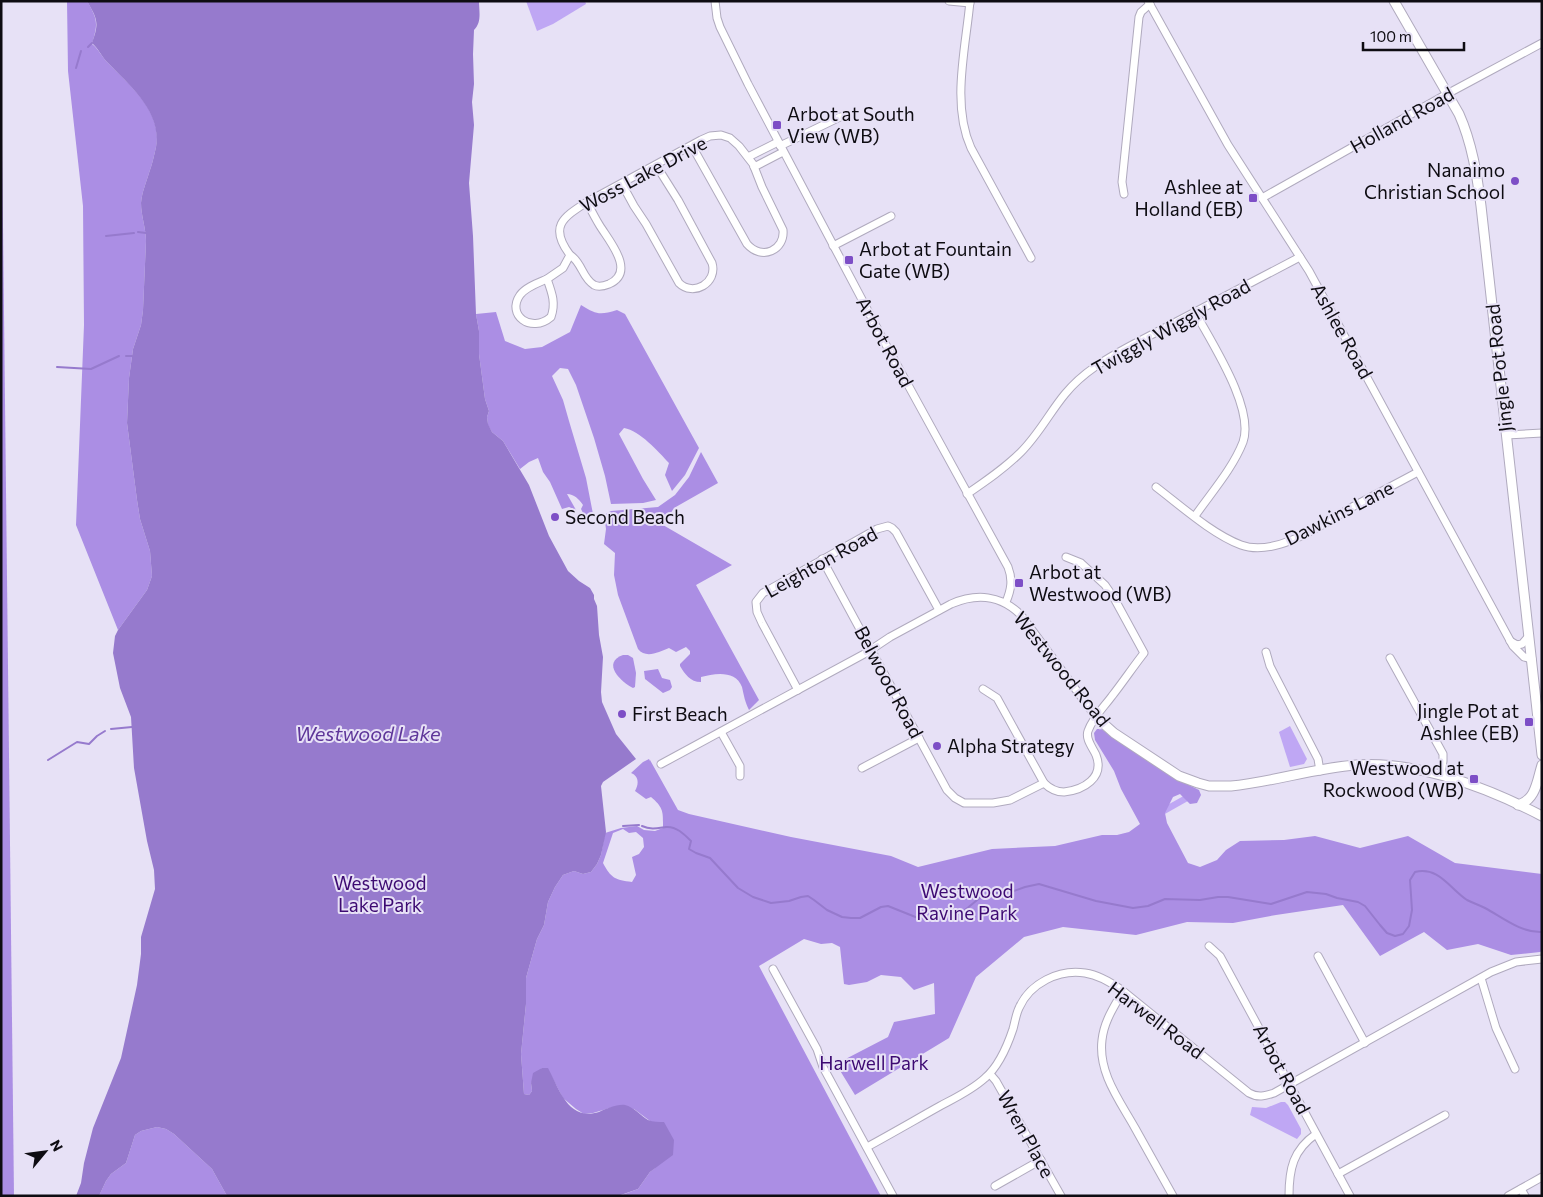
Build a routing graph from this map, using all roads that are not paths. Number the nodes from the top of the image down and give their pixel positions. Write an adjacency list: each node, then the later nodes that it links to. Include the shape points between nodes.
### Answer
1 (949, 1): 4 (street)
2 (1394, 1): 7 (street, Jingle Pot Road)
3 (714, 2): 10 (street, Arbot Road, via 722,31)
4 (970, 2): 22 (street, via 961,82 964,130)
5 (1149, 2): 15 (street, via 1139,17 1122,182); 16 (street, Ashlee Road, via 1228,145)
6 (1542, 43): 7 (street, Holland Road)
7 (1447, 94): 16 (street, Holland Road); 26 (street, Jingle Pot Road, via 1463,125 1475,166)
8 (840, 117): 10 (street)
9 (692, 146): 11 (street, Woss Lake Drive, via 710,136 721,135 730,138); 12 (street, Woss Lake Drive); 13 (street, Woss Lake Drive, via 747,244 752,250 765,253 784,236)
10 (781, 147): 11 (street); 13 (street); 19 (street, Arbot Road)
11 (748, 157): 13 (street, Woss Lake Drive)
12 (656, 165): 14 (street, Woss Lake Drive); 14 (street, via 712,263 713,274 703,286 687,289 679,283)
13 (754, 167)
14 (622, 184): 17 (street, Woss Lake Drive)
15 (1124, 194)
16 (1262, 198): 21 (street, Ashlee Road)
17 (586, 202): 20 (street, Woss Lake Drive, via 569,214 560,226 562,242); 20 (street, via 619,258 619,277 606,285 593,285 578,261)
18 (891, 216): 19 (street)
19 (834, 246): 29 (street, Arbot Road)
20 (570, 255): 23 (street, via 563,268)
21 (1300, 257): 24 (street, Twiggly Wiggly Road); 27 (street, Ashlee Road)
22 (1030, 258)
23 (547, 280): 23 (street, via 530,287 516,302 520,317 529,324 540,324 551,317 554,300)
24 (1195, 312): 29 (street, Twiggly Wiggly Road, via 1088,371 1065,394 1022,451); 30 (street, via 1242,406 1245,432 1236,456)
25 (1542, 433): 26 (street)
26 (1506, 435): 35 (street, Jingle Pot Road)
27 (1418, 472): 30 (street, Dawkins Lane, via 1301,536 1271,546 1255,548 1242,545 1219,534); 36 (street, Ashlee Road)
28 (1156, 487): 30 (street, Dawkins Lane)
29 (967, 494): 33 (street, Arbot Road, via 1010,572 1012,585)
30 (1195, 516)
31 (1066, 557): 43 (street, via 1081,563 1105,585 1144,653)
32 (822, 559): 34 (street, Leighton Road, via 877,529 884,526 892,528); 37 (street, Belwood Road); 42 (street, Leighton Road, via 763,593 756,602 762,623)
33 (1006, 602): 34 (street, Westwood Road, via 977,597 959,600); 43 (street, Westwood Road, via 1022,615)
34 (940, 610): 37 (street, Westwood Road)
35 (1529, 636): 36 (street, via 1522,644); 40 (street, Jingle Pot Road)
36 (1510, 641): 40 (street, Ashlee Road, via 1519,653)
37 (871, 650): 42 (street, Westwood Road); 45 (street, Belwood Road)
38 (1266, 652): 50 (street, via 1270,666 1318,759)
39 (1390, 658): 51 (street, via 1442,754)
40 (1532, 659): 46 (street, Jingle Pot Road)
41 (983, 689): 53 (street, via 997,698)
42 (798, 690): 44 (street, Westwood Road)
43 (1096, 717): 50 (street, Westwood Road, via 1114,733 1172,771 1198,783 1236,785); 53 (street, via 1087,734 1098,763 1093,780 1086,786 1065,792 1052,790)
44 (721, 732): 47 (street, Westwood Road); 52 (street, via 740,766)
45 (919, 738): 49 (street); 53 (street, Belwood Road, via 948,790 964,803 1010,800)
46 (1542, 755)
47 (661, 764)
48 (1542, 765): 54 (street, via 1532,796)
49 (862, 768)
50 (1320, 771): 51 (street, Westwood Road, via 1368,765)
51 (1441, 775): 54 (street, Westwood Road)
52 (740, 776)
53 (1044, 783)
54 (1518, 805): 55 (street, Westwood Road)
55 (1542, 816)
56 (1209, 946): 65 (street, Arbot Road, via 1220,956)
57 (1318, 956): 62 (street)
58 (1542, 959): 60 (street, Harwell Road, via 1512,963)
59 (773, 969): 68 (street)
60 (1482, 978): 62 (street, Harwell Road); 63 (street, via 1496,1028)
61 (1123, 991): 64 (street, Harwell Road, via 1087,974 1062,974 1042,982 1033,988 1019,1008 1005,1049); 65 (street, Harwell Road, via 1252,1094 1265,1096); 76 (street, via 1104,1029 1103,1063 1113,1088)
62 (1365, 1043): 65 (street, Harwell Road)
63 (1515, 1069)
64 (990, 1074): 68 (street, Harwell Road, via 962,1094); 69 (street, Wren Place)
65 (1290, 1084): 67 (street, Arbot Road)
66 (1445, 1115): 70 (street)
67 (1316, 1134): 70 (street, Arbot Road); 77 (street, via 1294,1158)
68 (867, 1147): 74 (street)
69 (1041, 1160): 72 (street); 75 (street, Wren Place)
70 (1338, 1174): 78 (street, Arbot Road)
71 (1542, 1177): 73 (street)
72 (995, 1186)
73 (1523, 1192): 79 (street)
74 (893, 1196)
75 (1060, 1196)
76 (1173, 1196)
77 (1289, 1196)
78 (1350, 1196)
79 (1508, 1196)

